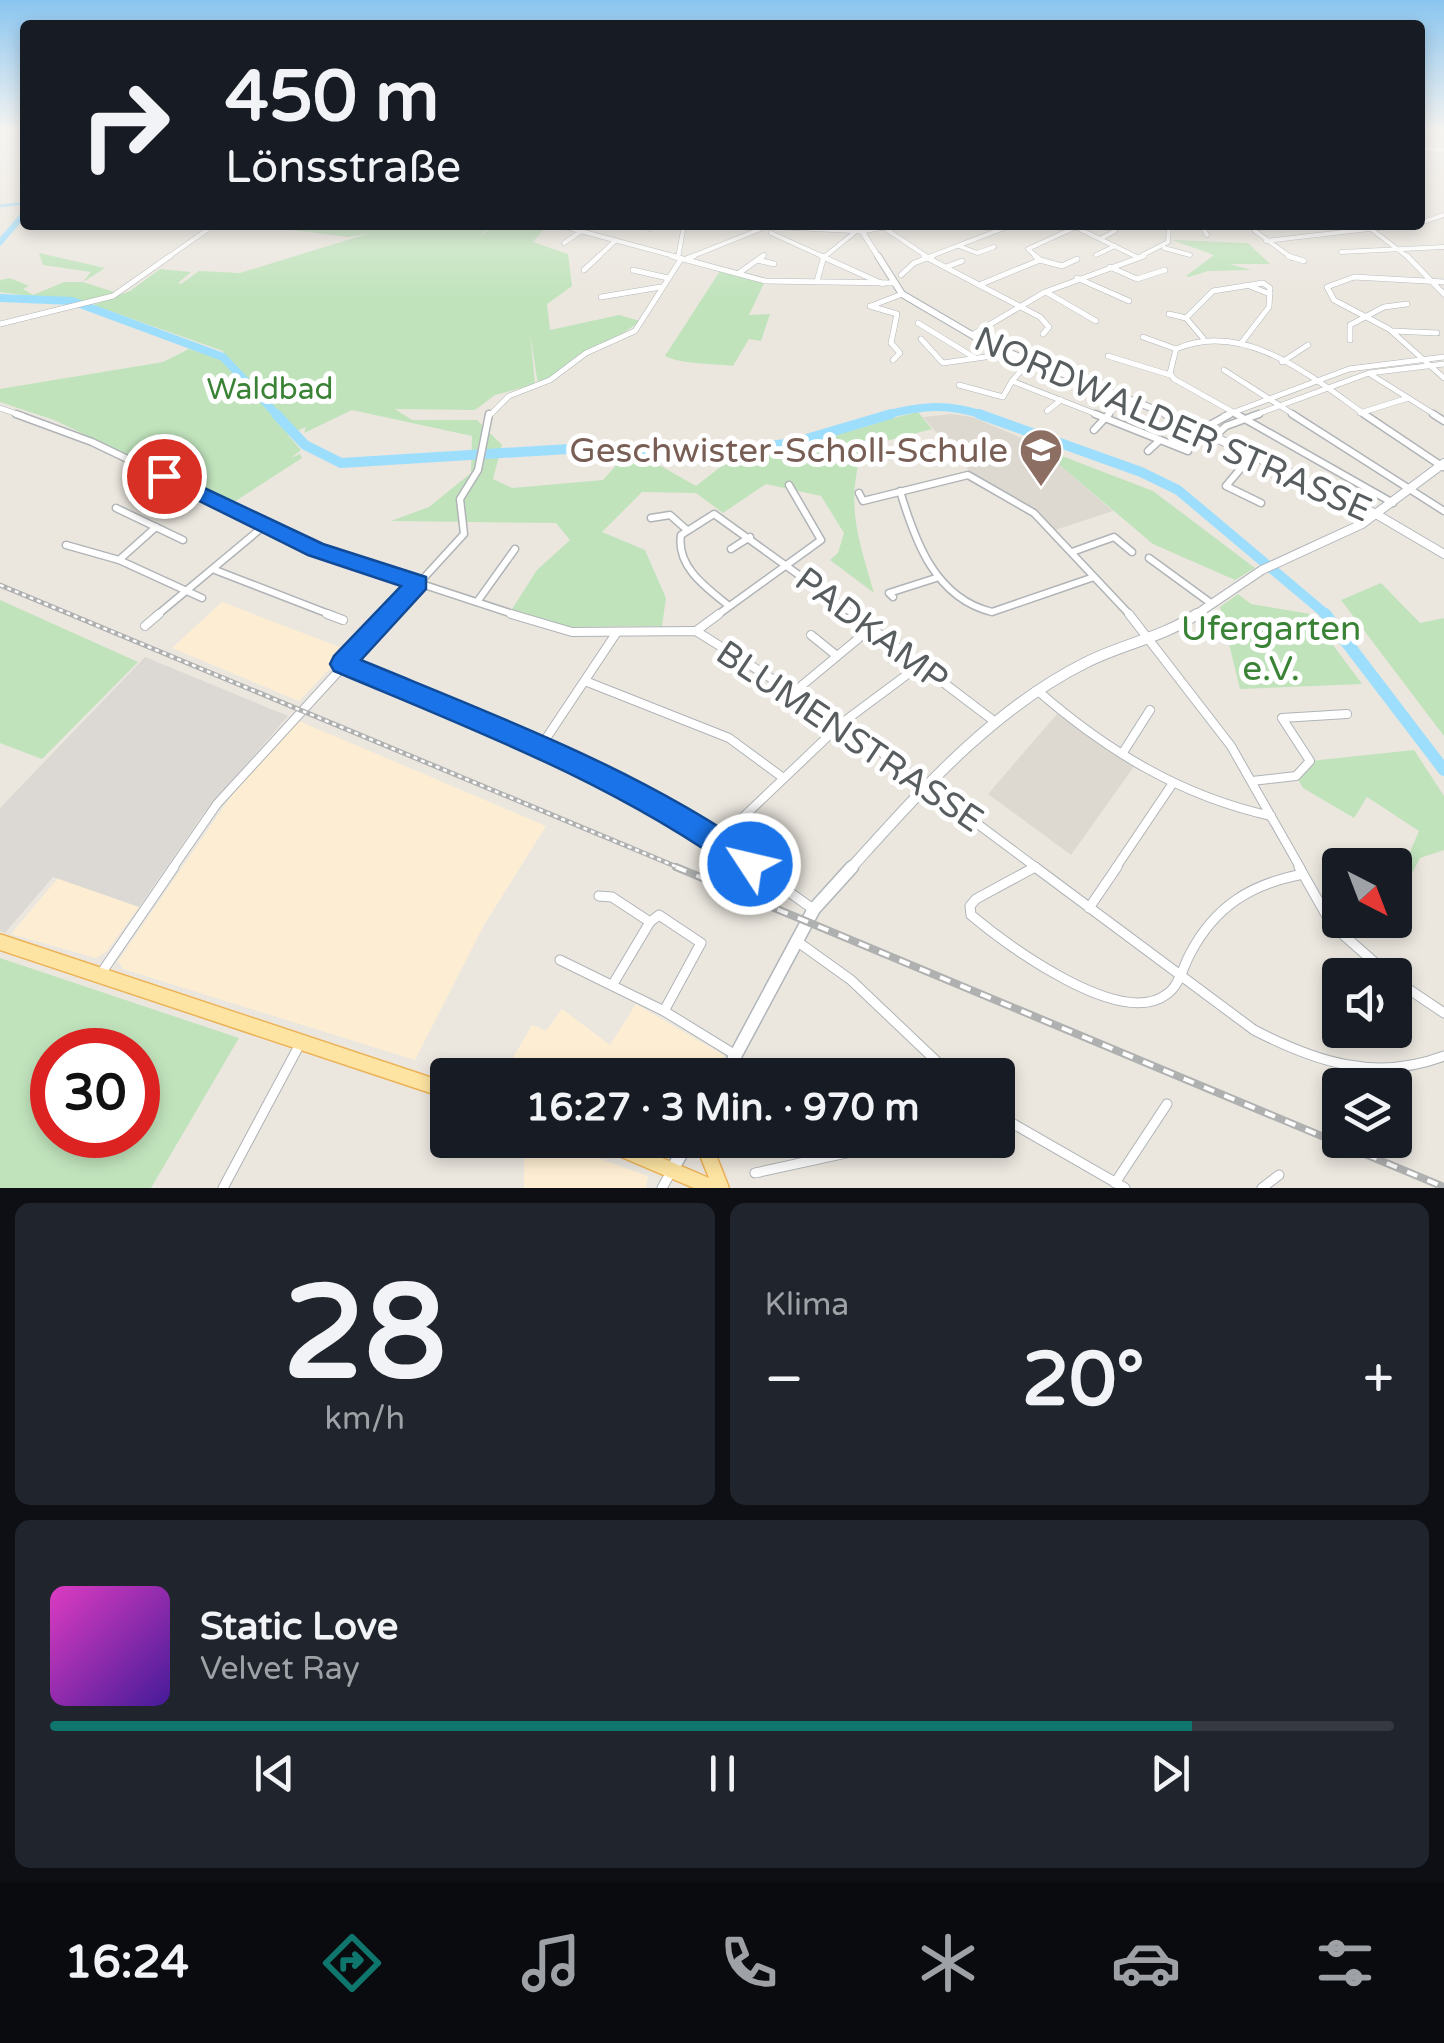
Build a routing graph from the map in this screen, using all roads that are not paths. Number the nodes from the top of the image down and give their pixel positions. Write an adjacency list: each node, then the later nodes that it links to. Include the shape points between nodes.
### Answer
1 (207, 230): 71 (street, via 120,292)
2 (578, 230): 14 (street)
3 (684, 230): 34 (street)
4 (758, 230): 34 (street)
5 (858, 230): 30 (street); 55 (street, NORDWALDER STRASSE)
6 (894, 230): 35 (street)
7 (999, 230): 23 (street)
8 (1066, 230): 39 (street, via 1028,249)
9 (1082, 230): 19 (street)
10 (1170, 230): 27 (street)
11 (1204, 230): 18 (street)
12 (1341, 230): 21 (street)
13 (1373, 230): 28 (street)
14 (581, 231): 20 (street); 22 (street)
15 (1115, 231): 19 (street)
16 (1255, 231): 21 (street)
17 (771, 233): 30 (street)
18 (1207, 235)
19 (1101, 239): 24 (street)
20 (616, 240): 34 (street); 45 (street)
21 (1266, 241): 41 (street)
22 (564, 243)
23 (959, 246): 25 (street, via 977,253); 35 (street)
24 (1116, 246): 33 (street); 36 (street)
25 (994, 247)
26 (1444, 247): 28 (street)
27 (1164, 248): 31 (street); 36 (street)
28 (1400, 250): 29 (street); 53 (street)
29 (1341, 252)
30 (824, 254): 52 (street); 56 (street)
31 (1190, 254)
32 (764, 255): 38 (street)
33 (1096, 255)
34 (681, 258): 48 (street); 50 (street)
35 (926, 258): 44 (street); 49 (street)
36 (1138, 258): 43 (street)
37 (1078, 259): 39 (street, via 1062,266)
38 (756, 260): 42 (street); 48 (street)
39 (1040, 260): 58 (street)
40 (962, 261): 44 (street)
41 (1304, 261)
42 (774, 264)
43 (1109, 266): 47 (street, via 1137,279); 51 (street)
44 (945, 268): 58 (street)
45 (584, 270)
46 (633, 270): 50 (street)
47 (1165, 270)
48 (738, 274): 52 (street)
49 (901, 276)
50 (668, 278): 57 (street)
51 (1076, 278): 59 (street); 63 (street)
52 (817, 281): 56 (street)
53 (1432, 281): 54 (street); 61 (street); 67 (street, via 1330,282 1327,292 1334,300)
54 (1444, 282)
55 (894, 284): 56 (street); 60 (street, NORDWALDER STRASSE)
56 (884, 285)
57 (662, 286): 62 (street); 149 (street, via 635,331 488,414 480,458 460,498 464,534)
58 (978, 286): 65 (street)
59 (1044, 292): 65 (street); 69 (street)
60 (902, 294): 75 (street, NORDWALDER STRASSE); 86 (street, via 870,306 897,314 891,343 900,352)
61 (1444, 294)
62 (601, 297)
63 (1129, 301)
64 (1407, 304): 67 (street, via 1383,305)
65 (1018, 306): 73 (street, via 1049,327); 75 (street)
66 (1169, 314): 68 (street)
67 (1365, 316): 72 (street); 79 (street, via 1350,325)
68 (1186, 318): 77 (street); 80 (street, via 1213,291 1263,283 1269,307)
69 (1096, 321)
70 (918, 323): 85 (street)
71 (0, 324)
72 (1392, 331): 74 (street); 87 (street)
73 (1043, 334)
74 (1437, 334)
75 (972, 335): 83 (street, NORDWALDER STRASSE)
76 (1144, 337): 82 (street)
77 (1204, 338): 80 (street); 82 (street)
78 (921, 339): 85 (street, via 940,362)
79 (1350, 340)
80 (1242, 342): 89 (street)
81 (1308, 345): 89 (street)
82 (1176, 349): 95 (street)
83 (1006, 354): 85 (street); 90 (street, NORDWALDER STRASSE)
84 (1108, 356): 95 (street)
85 (976, 358)
86 (893, 360)
87 (1420, 360): 88 (street); 91 (street); 92 (street)
88 (1444, 360): 92 (street)
89 (1282, 362): 98 (street)
90 (1028, 363): 97 (street); 101 (street, NORDWALDER STRASSE)
91 (1361, 366): 94 (street); 98 (street)
92 (1428, 366): 94 (street); 96 (street)
93 (1224, 370): 102 (street)
94 (1369, 373): 100 (street); 103 (street)
95 (1171, 375): 108 (street)
96 (1444, 378)
97 (1012, 381): 99 (street, via 1003,396); 104 (street)
98 (1313, 383): 100 (street); 102 (street)
99 (959, 384)
100 (1326, 390): 105 (street); 109 (street)
101 (1124, 398): 110 (street); 114 (street, NORDWALDER STRASSE)
102 (1272, 398): 105 (street); 108 (street)
103 (1408, 398): 109 (street); 112 (street)
104 (1060, 400): 107 (street); 110 (street)
105 (1282, 405): 111 (street); 122 (street)
106 (0, 408): 132 (street, BLUMENSTRASSE, via 97,444)
107 (1047, 411)
108 (1232, 413): 111 (street); 114 (street)
109 (1359, 414): 120 (street)
110 (1108, 419): 113 (street); 116 (street)
111 (1243, 419): 115 (street); 126 (street)
112 (1444, 421)
113 (1094, 430)
114 (1201, 430): 115 (street, NORDWALDER STRASSE)
115 (1214, 437): 119 (street, NORDWALDER STRASSE)
116 (1160, 440): 117 (street); 118 (street)
117 (1148, 451)
118 (1188, 451)
119 (1252, 455): 125 (street, via 1226,486); 129 (street, NORDWALDER STRASSE)
120 (1443, 465): 122 (street)
121 (789, 485): 145 (street, via 821,540)
122 (1411, 490): 126 (street); 128 (street)
123 (900, 491): 124 (street, via 863,502); 140 (street, via 968,475 1025,506); 148 (street, via 918,550)
124 (859, 493)
125 (1261, 503)
126 (1393, 503): 129 (street)
127 (116, 508): 133 (street)
128 (1444, 511)
129 (1376, 514): 142 (street, NORDWALDER STRASSE); 154 (street, via 1262,570)
130 (720, 515): 134 (street); 135 (street, PADKAMP)
131 (650, 518): 134 (street, via 670,515)
132 (266, 525): 146 (street); 149 (street, BLUMENSTRASSE, via 316,550)
133 (156, 528): 136 (street); 144 (street)
134 (687, 530): 155 (street, via 679,546 693,575)
135 (750, 537): 139 (street); 145 (street, PADKAMP)
136 (184, 540)
137 (66, 546): 144 (street)
138 (515, 549): 153 (street)
139 (732, 549)
140 (1072, 552): 141 (street, via 1114,537); 147 (street)
141 (1132, 552)
142 (1444, 554)
143 (1150, 558): 154 (street)
144 (119, 560): 150 (street)
145 (788, 565): 155 (street); 158 (street, PADKAMP)
146 (214, 569): 150 (street); 156 (street)
147 (1094, 576): 148 (street, via 992,612); 162 (street)
148 (936, 578): 152 (street, via 890,592)
149 (418, 583): 153 (street, BLUMENSTRASSE); 164 (street)
150 (188, 591): 151 (street); 157 (street)
151 (202, 598)
152 (893, 598)
153 (477, 602): 160 (street, BLUMENSTRASSE, via 572,632)
154 (1212, 604): 162 (street)
155 (729, 606): 159 (street)
156 (344, 620)
157 (144, 626)
158 (872, 628): 163 (street); 165 (street, PADKAMP)
159 (696, 631): 160 (street, BLUMENSTRASSE); 168 (street, BLUMENSTRASSE)
160 (617, 632): 166 (street)
161 (811, 635): 163 (street)
162 (1149, 638): 167 (street, via 1111,650); 176 (street)
163 (837, 656): 168 (street)
164 (342, 664): 173 (street); 192 (street, via 216,804)
165 (920, 665): 171 (street); 172 (street, PADKAMP)
166 (584, 681): 173 (street); 175 (street, via 739,743)
167 (1037, 690): 172 (street); 174 (street)
168 (794, 692): 171 (street, BLUMENSTRASSE)
169 (1150, 710): 174 (street)
170 (1347, 714): 176 (street, via 1282,718 1310,760 1296,776)
171 (842, 722): 175 (street); 178 (street, BLUMENSTRASSE)
172 (994, 722): 178 (street)
173 (541, 746): 180 (street)
174 (1122, 754): 177 (street)
175 (782, 777): 180 (street)
176 (1252, 780): 179 (street)
177 (1173, 783): 179 (street); 184 (street)
178 (929, 785): 181 (street, BLUMENSTRASSE); 185 (street)
179 (1272, 816): 182 (street)
180 (718, 841): 185 (street)
181 (1035, 866): 184 (street, BLUMENSTRASSE); 191 (street, via 976,900 971,915 1048,970 1121,999 1155,1002)
182 (1303, 874): 189 (street, via 1342,938); 191 (street, via 1278,878 1224,905)
183 (599, 896): 186 (street, via 612,897)
184 (1089, 908): 191 (street, BLUMENSTRASSE)
185 (814, 910): 187 (street)
186 (650, 922): 193 (street); 195 (street, via 658,915 668,918 701,943)
187 (796, 940): 198 (street); 201 (street, via 852,980)
188 (0, 942): 192 (main road)
189 (1367, 958)
190 (560, 960): 193 (street)
191 (1178, 975): 199 (street, BLUMENSTRASSE, via 1254,1030 1306,1055 1379,1070 1425,1066)
192 (100, 976): 197 (main road)
193 (613, 984): 195 (street)
194 (1412, 991): 196 (street)
195 (664, 1011): 198 (street)
196 (1444, 1013)
197 (302, 1041): 202 (main road); 213 (street)
198 (736, 1055): 200 (street)
199 (1444, 1056)
200 (734, 1058)
201 (933, 1058)
202 (430, 1085)
203 (1167, 1104): 212 (street)
204 (1015, 1125): 212 (street)
205 (647, 1158): 209 (main road)
206 (679, 1158): 209 (street)
207 (709, 1158): 216 (main road)
208 (821, 1158): 210 (street)
209 (673, 1168): 214 (street); 215 (main road)
210 (755, 1172)
211 (1279, 1175): 217 (street)
212 (1120, 1185)
213 (223, 1188)
214 (662, 1188)
215 (713, 1188)
216 (721, 1188)
217 (1262, 1188)

